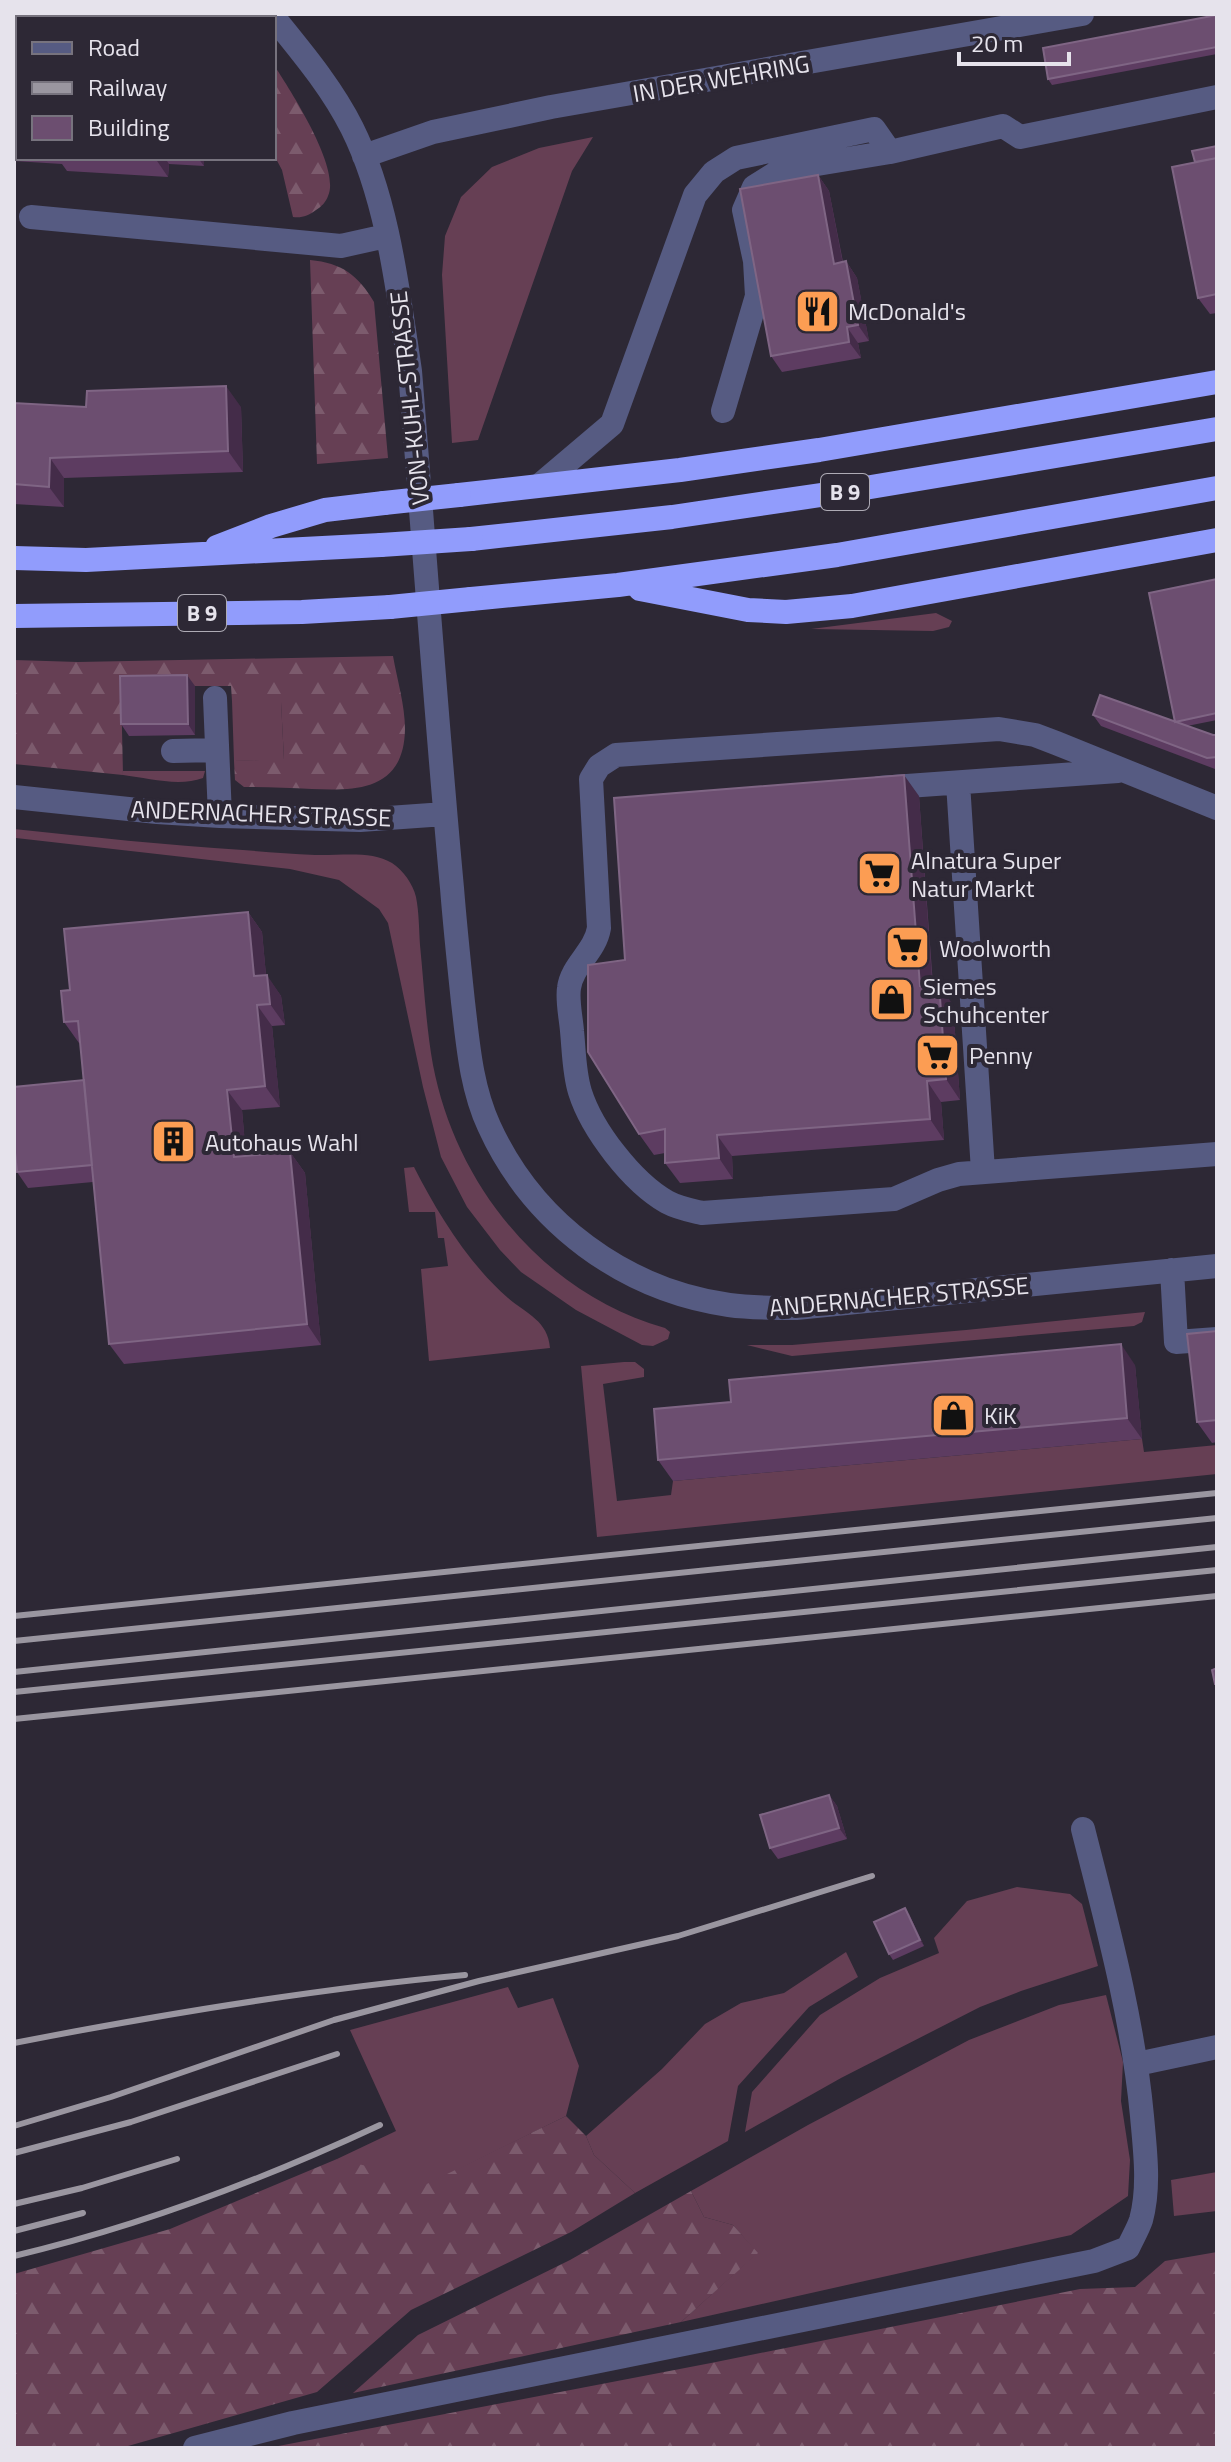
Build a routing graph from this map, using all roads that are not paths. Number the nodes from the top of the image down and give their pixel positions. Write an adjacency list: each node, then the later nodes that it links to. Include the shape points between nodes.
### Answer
1 (1082, 14): 5 (street, IN DER WEHRING, via 551,107 433,132)
2 (276, 20): 5 (street, VON-KUHL-STRASSE, via 316,70)
3 (1217, 97): 4 (street, via 1020,137 1003,126)
4 (890, 152): 9 (street, via 781,170 754,187 744,210 757,296); 11 (street, via 874,129 736,158 714,172 695,195 612,424)
5 (364, 156): 7 (street, VON-KUHL-STRASSE)
6 (31, 217): 7 (street, via 341,246)
7 (386, 236): 26 (street, VON-KUHL-STRASSE, via 410,371)
8 (1217, 382): 11 (highway, via 819,450)
9 (723, 411)
10 (1217, 429): 14 (highway, B 9, bridge, via 656,519 471,539)
11 (540, 485): 14 (highway, bridge, via 325,510)
12 (1217, 488): 16 (highway, B 9, via 837,555)
13 (1217, 540): 16 (highway, via 852,606 786,612 748,610)
14 (196, 555): 15 (highway, B 9)
15 (14, 558)
16 (618, 585): 17 (highway, B 9, bridge, via 302,612)
17 (14, 616)
18 (215, 698): 19 (street)
19 (217, 750): 20 (street); 27 (street)
20 (173, 751)
21 (1124, 771): 22 (street); 25 (street); 29 (street, via 1035,735 999,729 616,755 591,779 601,806 599,928 569,989 576,1075 588,1111 637,1178 664,1200 702,1213 894,1199 938,1180)
22 (958, 783): 23 (street); 29 (street)
23 (863, 789)
24 (14, 797): 27 (street, ANDERNACHER STRASSE)
25 (1217, 808)
26 (445, 814): 27 (street, ANDERNACHER STRASSE, via 360,820); 31 (street, ANDERNACHER STRASSE, via 467,1037 474,1082 489,1126 541,1208 612,1265 661,1288 759,1308)
27 (220, 816)
28 (1217, 1154): 29 (street)
29 (983, 1171)
30 (1217, 1266): 31 (street, ANDERNACHER STRASSE)
31 (1172, 1270): 32 (street, via 1176,1342)
32 (1217, 1339)
33 (1083, 1829): 35 (street)
34 (1217, 2047): 35 (street)
35 (1137, 2064): 36 (street, via 1145,2191 1128,2248 1114,2255 293,2423)
36 (195, 2448)

